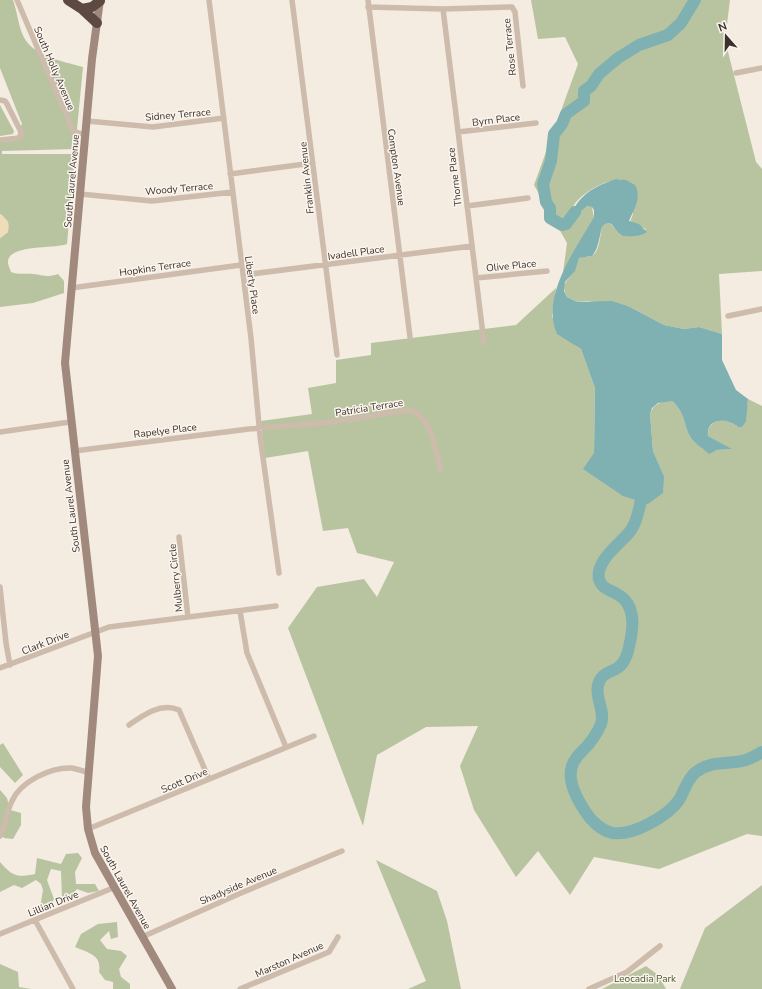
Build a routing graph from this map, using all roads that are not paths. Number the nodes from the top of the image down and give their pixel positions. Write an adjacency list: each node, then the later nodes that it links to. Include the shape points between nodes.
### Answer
1 (17, 0): 19 (street, South Holly Avenue, via 73,131)
2 (68, 0): 8 (highway)
3 (100, 0): 8 (highway, via 92,7); 10 (street, South Laurel Avenue)
4 (209, 0): 15 (street, Liberty Place)
5 (292, 0): 21 (street, Franklin Avenue)
6 (368, 0): 7 (street, Compton Avenue)
7 (368, 7): 9 (street); 28 (street, Compton Avenue)
8 (82, 9): 10 (highway)
9 (443, 9): 13 (street, Rose Terrace, via 512,7 515,12); 18 (street, Thorne Place)
10 (97, 23): 16 (street, South Laurel Avenue)
11 (762, 68): 12 (street)
12 (736, 73)
13 (523, 86)
14 (0, 100): 20 (street, via 5,101 22,136)
15 (224, 118): 16 (street, Sidney Terrace, via 153,127); 22 (street, Liberty Place)
16 (87, 121): 19 (street, South Laurel Avenue)
17 (536, 123): 18 (street, Byrn Place)
18 (458, 132): 26 (street, Thorne Place)
19 (85, 135): 24 (street, South Laurel Avenue)
20 (0, 140)
21 (313, 163): 22 (street); 30 (street, Franklin Avenue)
22 (230, 174): 23 (street, Liberty Place)
23 (233, 192): 24 (street, Woody Terrace, via 152,201); 29 (street, Liberty Place)
24 (80, 194): 34 (street, South Laurel Avenue)
25 (528, 198): 26 (street)
26 (467, 206): 27 (street, Thorne Place)
27 (472, 246): 28 (street, Ivadell Place); 33 (street, Thorne Place)
28 (399, 255): 30 (street, Ivadell Place); 37 (street, Compton Avenue)
29 (241, 264): 32 (street, Liberty Place); 34 (street, Hopkins Terrace)
30 (325, 265): 32 (street, Ivadell Place); 39 (street, Franklin Avenue)
31 (547, 271): 33 (street, Olive Place)
32 (243, 275): 41 (street, Liberty Place)
33 (476, 278): 38 (street, Thorne Place)
34 (71, 288): 40 (street, South Laurel Avenue, via 65,363)
35 (762, 309): 36 (street)
36 (728, 316)
37 (410, 337)
38 (484, 343)
39 (337, 355)
40 (70, 422): 42 (street); 43 (street, South Laurel Avenue)
41 (260, 428): 43 (street, Rapelye Place); 44 (street, Patricia Terrace, via 332,422 409,410 420,415 426,422); 46 (street, Liberty Place)
42 (0, 432)
43 (74, 451): 51 (street, South Laurel Avenue)
44 (441, 470)
45 (180, 537): 50 (street, Mulberry Circle)
46 (279, 573)
47 (0, 587): 52 (street)
48 (276, 606): 49 (street)
49 (240, 611): 50 (street); 56 (street, via 247,653)
50 (188, 617): 51 (street, via 109,627)
51 (96, 632): 52 (street, Clark Drive); 57 (street, South Laurel Avenue, via 97,670)
52 (10, 665): 53 (street, Clark Drive)
53 (0, 668)
54 (130, 725): 58 (street, via 153,710 171,707 179,710)
55 (314, 736): 56 (street, Scott Drive)
56 (286, 747): 58 (street, Scott Drive)
57 (87, 772): 59 (street, South Laurel Avenue); 60 (street, via 74,768 62,770 41,776 26,784 12,801)
58 (209, 779): 59 (street, Scott Drive)
59 (88, 829): 62 (street, South Laurel Avenue, via 95,853)
60 (0, 836)
61 (342, 851): 65 (street, Shadyside Avenue)
62 (113, 888): 63 (street, Lillian Drive); 65 (street, South Laurel Avenue)
63 (34, 920): 64 (street, Lillian Drive); 68 (street)
64 (0, 934)
65 (142, 937): 69 (street, South Laurel Avenue)
66 (338, 937): 70 (street, Marston Avenue, via 329,952)
67 (660, 946): 71 (street, via 627,972)
68 (73, 989)
69 (172, 989)
70 (240, 989)
71 (589, 989)

